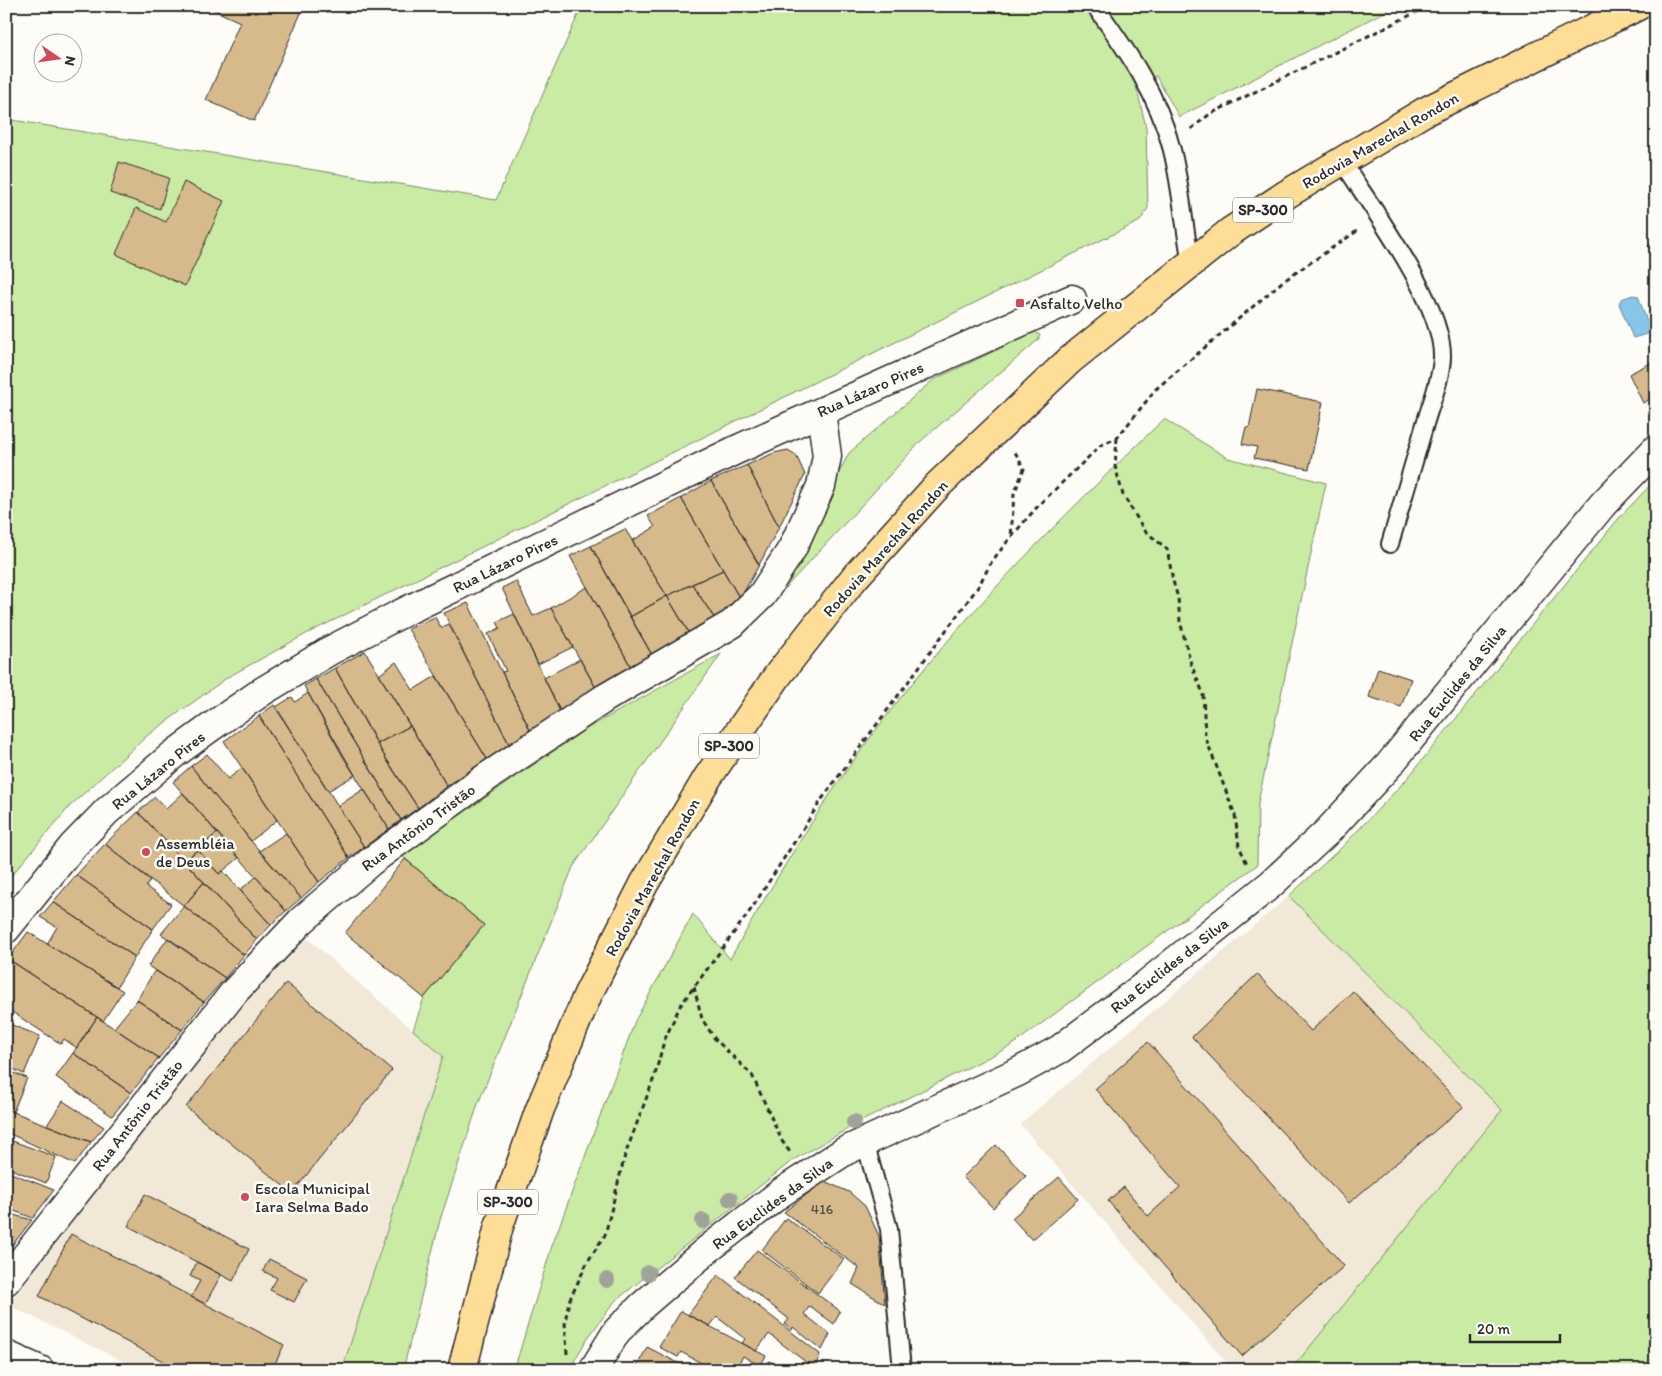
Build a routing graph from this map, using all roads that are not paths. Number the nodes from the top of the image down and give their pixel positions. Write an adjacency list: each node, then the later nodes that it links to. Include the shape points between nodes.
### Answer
1 (1094, 6): 4 (lane, via 1146,81 1172,150)
2 (1638, 6): 3 (main road, Rodovia Marechal Rondon / SP-300, via 1424,112)
3 (1342, 161): 4 (main road, Rodovia Marechal Rondon / SP-300, via 1230,232); 8 (lane, via 1400,251 1427,300 1442,358)
4 (1191, 263): 14 (main road, Rodovia Marechal Rondon / SP-300, via 1070,360 938,486 855,577 778,675 708,777 644,884 588,994 540,1109 500,1226)
5 (1072, 299): 6 (street, Rua Lázaro Pires)
6 (820, 412): 9 (street, Rua Lázaro Pires, via 402,612 263,691 174,754 107,811 73,846); 11 (street, Rua Antônio Tristão, via 827,456 821,486 792,549 762,595 732,624 605,698 484,779 370,862 301,921 235,991)
7 (1656, 449): 10 (street, Rua Euclides da Silva, via 1603,504 1390,766 1328,831 1252,900 1060,1049 1018,1072)
8 (1390, 544)
9 (6, 929)
10 (865, 1142): 15 (street, Rua Euclides da Silva, via 808,1174 707,1250 617,1331); 16 (lane, via 888,1229)
11 (6, 1280)
12 (6, 1354): 13 (street)
13 (40, 1370)
14 (462, 1370)
15 (593, 1370)
16 (902, 1370)

